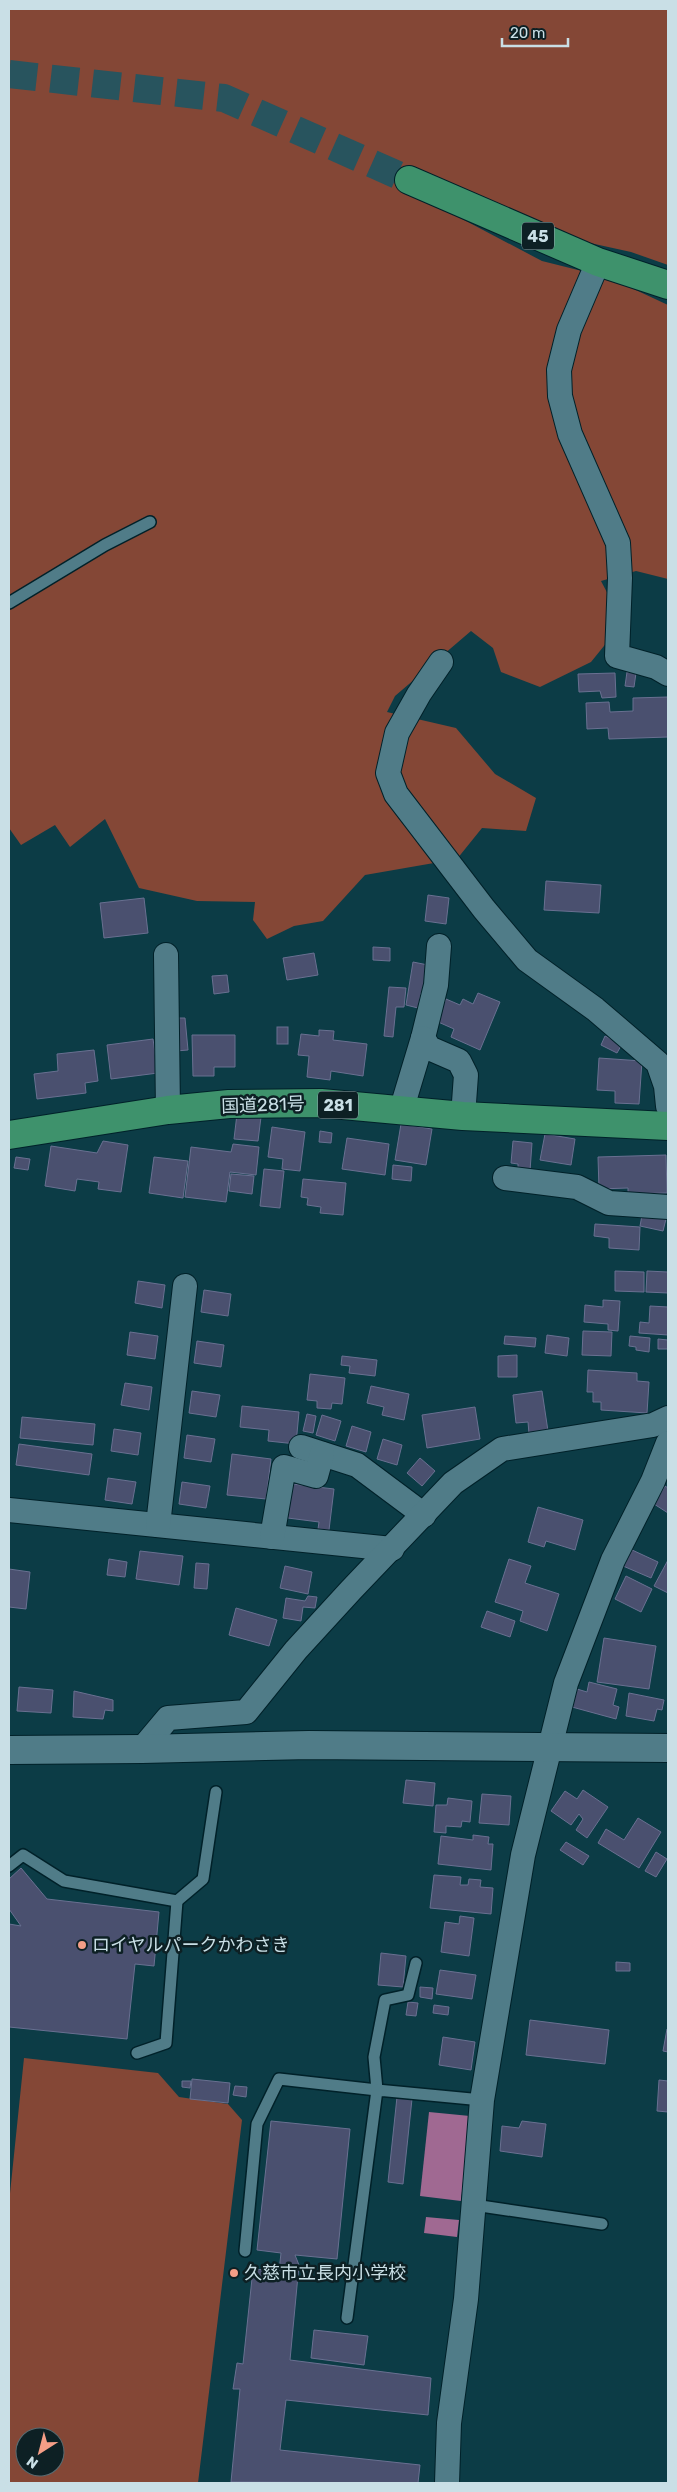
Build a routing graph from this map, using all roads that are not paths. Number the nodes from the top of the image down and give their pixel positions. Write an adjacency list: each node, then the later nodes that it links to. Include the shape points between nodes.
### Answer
1 (409, 180): 2 (highway, 45)
2 (598, 262): 3 (highway, 45); 7 (street, via 569,330 559,370 560,396 570,434 618,543 617,656 656,667)
3 (668, 285)
4 (150, 522): 5 (lane)
5 (9, 603)
6 (441, 662): 11 (street, via 398,734 388,773 396,794 478,902 527,960 595,1009 658,1063 666,1086)
7 (668, 674)
8 (439, 946): 10 (street, via 436,986)
9 (166, 955): 12 (street)
10 (423, 1038): 13 (street); 14 (street, via 429,1048 459,1061 466,1075)
11 (668, 1106)
12 (168, 1110): 13 (highway, 国道281号 / 281, via 229,1104 321,1103); 16 (highway, 国道281号 / 281)
13 (402, 1111): 14 (highway, 国道281号 / 281)
14 (463, 1116): 15 (highway, 国道281号 / 281)
15 (668, 1126)
16 (9, 1135)
17 (505, 1178): 18 (street, via 577,1187 609,1203)
18 (668, 1207)
19 (185, 1286): 24 (street)
20 (668, 1418): 23 (street, via 653,1425 502,1449 453,1483)
21 (668, 1443): 27 (street, via 653,1481 613,1560 566,1683)
22 (9, 1510): 24 (street)
23 (424, 1515): 25 (street, via 357,1466 312,1450 316,1476 284,1467); 26 (street)
24 (158, 1525): 25 (street)
25 (272, 1537): 26 (street)
26 (392, 1549): 29 (street, via 296,1650 246,1712 168,1718)
27 (552, 1746): 28 (street); 29 (street, via 309,1745); 37 (street, via 523,1855)
28 (668, 1748)
29 (142, 1749): 30 (street)
30 (9, 1750)
31 (216, 1792): 33 (lane, via 203,1879)
32 (9, 1866): 33 (lane, via 23,1854 64,1880)
33 (178, 1901): 35 (lane, via 166,2043)
34 (416, 1964): 36 (lane, via 408,1995 385,2000 374,2057)
35 (137, 2053)
36 (377, 2090): 37 (lane); 40 (lane, via 278,2079 257,2124); 41 (lane)
37 (482, 2100): 38 (street)
38 (474, 2205): 39 (lane); 42 (street, via 466,2299 449,2423)
39 (602, 2224)
40 (245, 2251)
41 (347, 2318)
42 (447, 2483)

